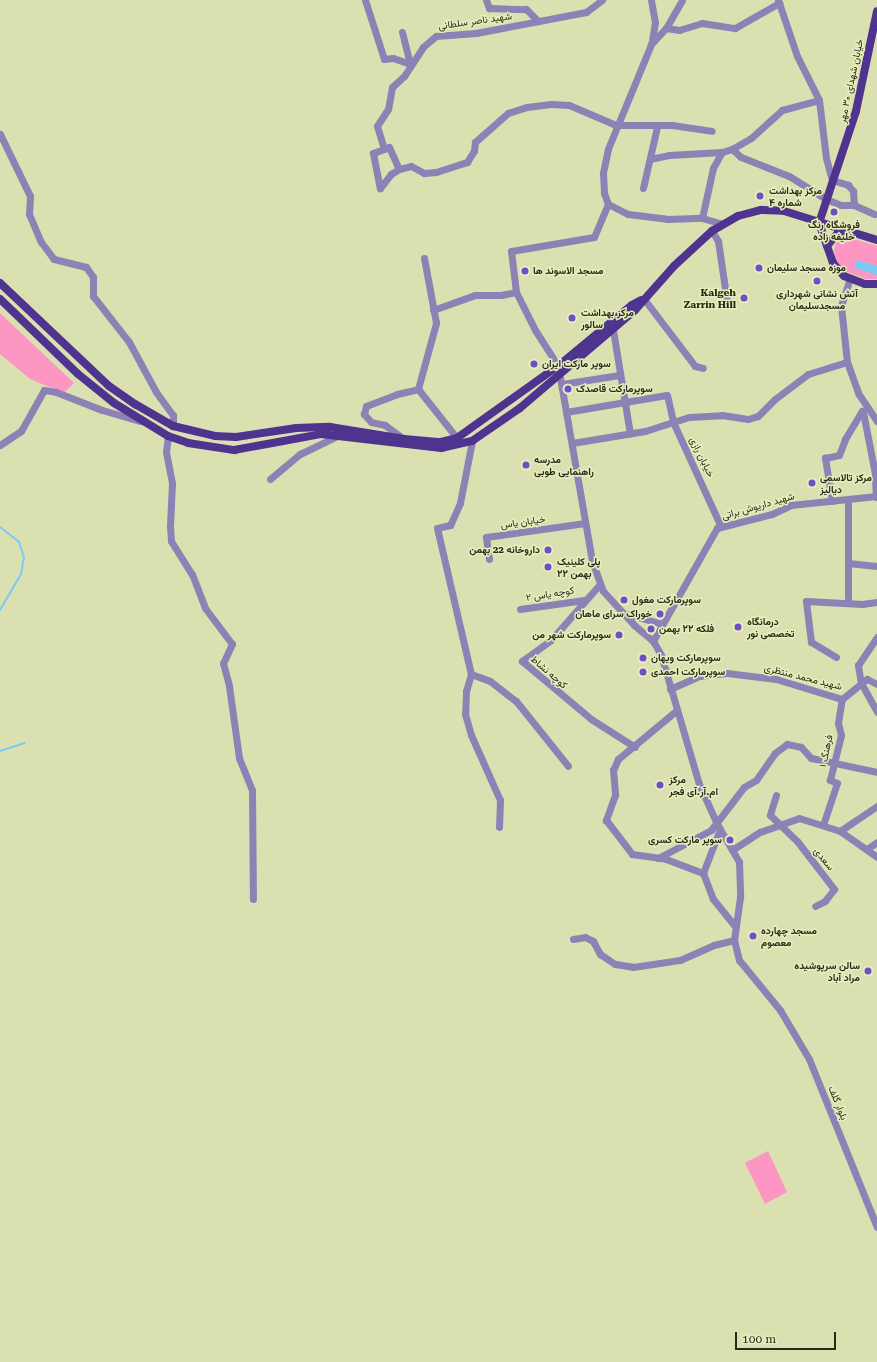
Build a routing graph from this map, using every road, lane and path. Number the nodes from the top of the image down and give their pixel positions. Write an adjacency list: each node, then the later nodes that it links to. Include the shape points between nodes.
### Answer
1 (365, 0): 12 (street, via 384,59 393,58)
2 (486, 0): 8 (street, via 489,8 526,9)
3 (651, 0): 11 (street, via 655,22)
4 (682, 0): 9 (street)
5 (599, 1): 8 (street, شهید ناصر سلطانی, via 586,12)
6 (779, 2): 9 (street, via 735,28 702,23 679,30); 13 (street, via 797,56)
7 (877, 11): 23 (main road, خیابان شهدای ۳۰ مهر, via 856,111)
8 (538, 21): 12 (street, شهید ناصر سلطانی, via 476,33 436,36 423,47)
9 (666, 28): 11 (street)
10 (402, 32): 12 (street)
11 (651, 44): 14 (street)
12 (410, 64): 18 (street, شهید ناصر سلطانی, via 404,76 392,88 388,109 376,126)
13 (819, 100): 19 (street, via 782,110 751,138); 23 (street, via 826,158)
14 (616, 125): 15 (street); 22 (street, via 559,103 527,107 508,113 490,129 476,142 467,162 436,172 424,172 411,166); 26 (street, via 603,174 604,193)
15 (657, 126): 16 (street, via 672,125); 21 (street)
16 (712, 131)
17 (0, 134): 61 (street, via 30,196 29,214 41,242 54,259 86,267 93,277 93,296 129,342 156,392 173,415)
18 (384, 149): 22 (street, via 389,147); 22 (street, via 373,153 380,188 390,174)
19 (732, 149): 20 (street); 25 (street, via 742,157 789,176)
20 (722, 152): 21 (street, via 689,153); 29 (street, via 713,168)
21 (650, 159): 24 (street)
22 (399, 169)
23 (832, 180): 25 (main road, خیابان شهدای ۳۰ مهر); 27 (street, via 848,185 853,191)
24 (643, 188)
25 (826, 199): 27 (street, via 841,205); 30 (main road, خیابان شهدای ۳۰ مهر)
26 (608, 204): 29 (street, via 636,216); 40 (street, via 594,237 511,251)
27 (854, 205): 28 (street)
28 (876, 214)
29 (702, 218): 31 (street)
30 (819, 223): 31 (main road, via 784,211 761,210 738,216); 33 (main road); 35 (main road)
31 (723, 224): 32 (main road)
32 (712, 231): 42 (main road); 43 (street, via 718,241)
33 (847, 231): 34 (main road); 35 (main road, via 838,233)
34 (877, 240)
35 (827, 246): 37 (main road, via 833,263 844,276)
36 (424, 258): 44 (street)
37 (850, 278): 39 (main road, via 865,284); 46 (street, via 841,306)
38 (0, 283): 61 (main road, via 109,386)
39 (877, 284)
40 (516, 292): 44 (street, via 501,295 475,294); 47 (street, via 535,330)
41 (0, 299): 57 (main road, via 78,374)
42 (644, 299): 45 (main road); 47 (main road, via 632,304); 48 (street, via 694,366)
43 (727, 302)
44 (433, 310): 52 (street, via 435,329)
45 (613, 330): 49 (main road); 50 (street)
46 (847, 362): 53 (street); 59 (street, via 808,374 774,399 758,416 748,419 715,416)
47 (558, 366): 49 (street); 60 (main road)
48 (703, 368)
49 (561, 374): 51 (street); 62 (main road)
50 (619, 375): 51 (street); 54 (street)
51 (562, 384): 56 (street)
52 (418, 389): 66 (street); 67 (street, via 366,406 364,414 371,422 385,426)
53 (858, 394): 55 (street, شهید داریوش براتی); 58 (street)
54 (624, 404): 56 (street); 59 (street, خیابان رازی, via 667,395); 63 (street)
55 (862, 411): 72 (street, شهید داریوش براتی, via 875,474); 73 (street, via 863,415 845,439 839,455 824,458)
56 (566, 412): 69 (street)
57 (140, 421): 64 (main road); 70 (street, via 44,390 21,431)
58 (877, 421)
59 (673, 422): 63 (street); 76 (street, خیابان رازی, via 710,498)
60 (480, 424): 62 (main road); 66 (main road)
61 (173, 426): 64 (main road); 67 (main road, via 215,436 236,437 296,428 330,427)
62 (487, 433): 68 (main road)
63 (630, 434): 69 (street)
64 (168, 436): 65 (main road, via 188,443 234,450 302,436); 114 (street, via 166,452 172,482 172,541 192,574 205,608 232,644 223,663 229,686 239,758 252,790)
65 (337, 436): 67 (main road); 71 (street, via 300,454)
66 (457, 438): 67 (main road, via 441,442)
67 (408, 441): 68 (main road, via 441,448)
68 (472, 441): 90 (street, via 460,503 450,524 437,528)
69 (572, 443): 75 (street)
70 (0, 445)
71 (270, 479)
72 (876, 497): 74 (street, شهید داریوش براتی)
73 (832, 501): 74 (street, شهید داریوش براتی); 76 (street, شهید داریوش براتی, via 791,505 779,512)
74 (848, 501): 78 (street)
75 (585, 523): 77 (street, خیابان یاس, via 486,537); 80 (street, via 592,561)
76 (721, 528): 86 (street, شهید داریوش براتی, via 717,528)
77 (490, 559)
78 (848, 563): 79 (street); 83 (street)
79 (877, 566)
80 (600, 584): 81 (street, کوچه نشاط); 85 (street)
81 (584, 600): 84 (street, کوچه یاس ۲); 97 (street, کوچه نشاط, via 551,640 522,661 591,719)
82 (877, 602): 83 (street)
83 (848, 603): 89 (street, via 806,601 811,642)
84 (520, 610)
85 (619, 611): 86 (street, via 635,618); 88 (street)
86 (663, 624): 88 (street, شهید داریوش براتی)
87 (877, 637): 91 (street, via 858,665)
88 (654, 641): 93 (street, via 661,655)
89 (836, 657)
90 (471, 674): 99 (street, via 490,682 516,701); 106 (street, via 466,691 465,714 471,735 500,800)
91 (861, 683): 92 (street, via 867,679); 94 (street, شهید محمد منتظری); 96 (street)
92 (877, 684)
93 (670, 689): 94 (street, شهید محمد منتظری, via 699,676 726,673 776,679); 95 (street)
94 (842, 699): 98 (street, فرهنگ ۱, via 838,723 841,734)
95 (677, 710): 97 (street); 105 (street, via 699,784)
96 (877, 712)
97 (635, 747): 112 (street, via 618,759 613,770 615,795 606,820 632,854)
98 (835, 763): 100 (street); 104 (street, فرهنگ ۱, via 830,780 837,783); 105 (street, via 811,758 801,747 787,744 774,753 756,780 744,787)
99 (568, 766)
100 (877, 772)
101 (776, 795): 103 (street, via 770,815)
102 (877, 806): 107 (street)
103 (777, 825): 104 (street, via 799,818); 110 (street); 115 (street, سعدی, via 797,841 834,888 826,901)
104 (823, 825): 107 (street)
105 (718, 826): 110 (street); 112 (street); 113 (street)
106 (499, 827)
107 (840, 831): 109 (street)
108 (877, 842): 109 (street)
109 (867, 849): 111 (street)
110 (732, 850): 116 (street, via 739,862 740,897)
111 (877, 857)
112 (658, 858): 113 (street)
113 (702, 874): 116 (street, via 713,899)
114 (253, 899)
115 (815, 906)
116 (736, 927): 118 (street)
117 (573, 939): 118 (street, via 585,937 593,941 600,954 615,964 633,967 680,960 714,945)
118 (734, 940): 119 (street, بلوار گلف, via 739,960 780,1010 810,1058)
119 (877, 1227)

